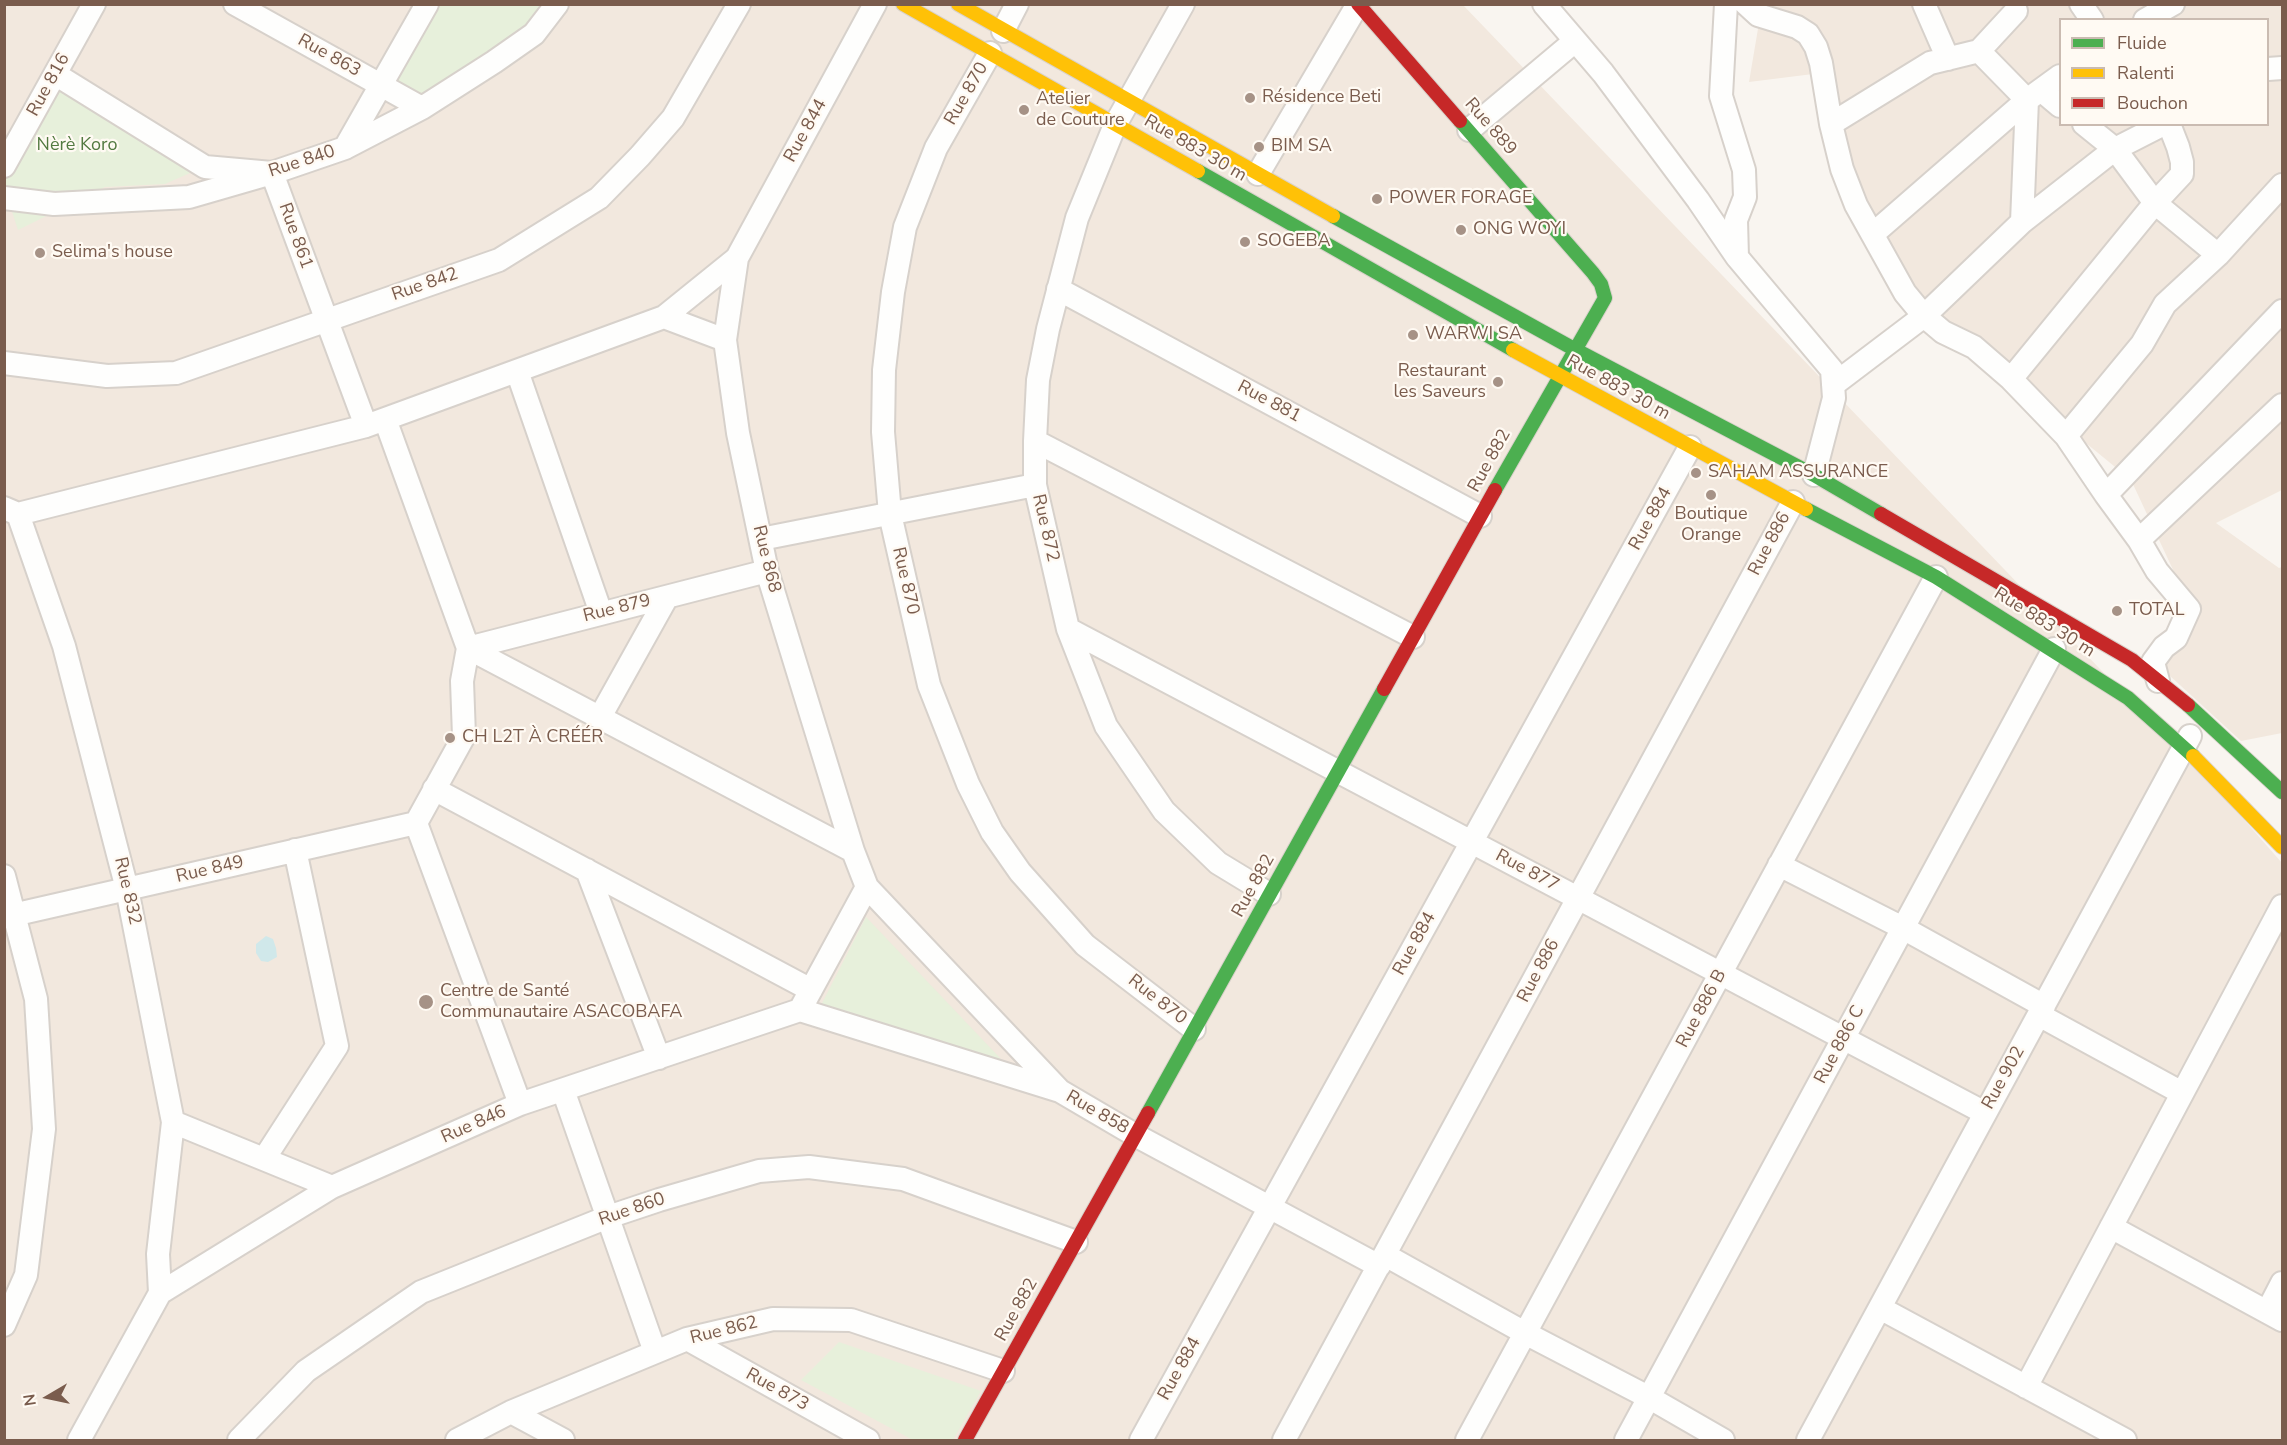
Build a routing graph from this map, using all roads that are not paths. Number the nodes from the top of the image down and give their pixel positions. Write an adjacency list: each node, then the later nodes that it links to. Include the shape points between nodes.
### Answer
1 (94, 4): 29 (street, Rue 816)
2 (236, 4): 19 (street, Rue 863)
3 (427, 4): 31 (street)
4 (557, 4): 35 (street, Rue 840, via 534,34)
5 (739, 4): 59 (street, Rue 842, via 673,117 599,198 498,260)
6 (875, 4): 54 (street, Rue 844)
7 (903, 4): 27 (main road, Rue 883 30 m)
8 (958, 4): 24 (main road)
9 (1017, 4): 24 (street)
10 (1183, 4): 33 (street, Rue 872)
11 (1358, 4): 41 (main road, Rue 889); 46 (street)
12 (1544, 4): 25 (street)
13 (1726, 4): 53 (street, via 1721,96 1744,170 1745,197 1736,220)
14 (1746, 4): 37 (street, via 1758,15 1808,34 1821,63)
15 (1924, 4): 28 (street)
16 (2081, 4): 21 (street)
17 (2173, 4): 22 (street)
18 (2180, 4): 23 (street)
19 (260, 10): 31 (street, Rue 863)
20 (2016, 11): 26 (street)
21 (2091, 18)
22 (2148, 18)
23 (2187, 18)
24 (1003, 31): 33 (main road)
25 (1575, 41): 41 (street); 53 (street)
26 (1979, 51): 28 (street); 32 (street)
27 (990, 53): 36 (main road, Rue 883 30 m); 77 (street, Rue 870, via 936,148 905,227 884,370 882,432)
28 (1948, 59): 37 (street, via 1930,63)
29 (55, 74): 44 (street, Rue 816); 45 (street, via 205,166)
30 (2059, 77): 32 (street)
31 (381, 85): 35 (street, Rue 863); 42 (street)
32 (2034, 95): 34 (street); 50 (street); 51 (street)
33 (1129, 100): 36 (street, Rue 872); 46 (main road)
34 (2059, 105)
35 (422, 108): 42 (street, Rue 840)
36 (1115, 124): 55 (street, Rue 872, via 1077,219); 64 (main road, Rue 883 30 m)
37 (1831, 124): 51 (street, via 1842,169)
38 (2086, 126): 43 (street)
39 (2160, 126): 43 (street)
40 (2170, 126): 49 (street, via 2182,174)
41 (1468, 130): 61 (main road, Rue 889, via 1601,284 1605,298)
42 (345, 148): 45 (street, Rue 840)
43 (2115, 149): 49 (street); 50 (street)
44 (4, 166)
45 (272, 173): 48 (street, Rue 840, via 189,197 54,204); 59 (street, Rue 861)
46 (1258, 174): 61 (main road)
47 (2283, 184): 52 (street)
48 (4, 198)
49 (2155, 203): 52 (street); 65 (street)
50 (2022, 222): 57 (street)
51 (1873, 234): 57 (street, via 1905,293)
52 (2218, 255): 69 (street, via 2165,304 2142,344)
53 (1737, 257): 66 (street, via 1832,370)
54 (737, 258): 58 (street); 60 (street, Rue 868)
55 (1058, 289): 70 (street, Rue 872, via 1038,380); 78 (street, Rue 881)
56 (2283, 311): 74 (street)
57 (1924, 316): 65 (street, via 1943,332 1974,347); 66 (street)
58 (664, 317): 60 (street); 63 (street)
59 (326, 319): 62 (street, Rue 842, via 176,373 107,376); 68 (street, Rue 861)
60 (725, 340): 79 (street, Rue 868, via 738,433)
61 (1574, 349): 64 (main road, Rue 882); 72 (main road)
62 (4, 363)
63 (517, 370): 68 (street); 84 (street)
64 (1558, 376): 71 (main road, Rue 883 30 m); 78 (main road, Rue 882)
65 (2011, 379): 69 (street)
66 (1833, 385): 72 (street, via 1834,398)
67 (2283, 405): 80 (street)
68 (375, 422): 76 (street); 87 (street, Rue 861)
69 (2066, 436): 74 (street)
70 (1035, 441): 73 (street, Rue 872); 86 (street)
71 (1690, 447): 75 (main road, Rue 883 30 m); 97 (street, Rue 884)
72 (1814, 475): 89 (main road, via 2132,660)
73 (1035, 485): 77 (street); 85 (street, Rue 872)
74 (2106, 495): 80 (street)
75 (1793, 502): 82 (main road, Rue 883 30 m); 107 (street, Rue 886)
76 (11, 511): 105 (street, Rue 832, via 64,646)
77 (890, 514): 79 (street); 115 (street, Rue 870, via 929,685 968,784 992,832 1020,872 1085,945)
78 (1480, 516): 86 (main road, Rue 882)
79 (761, 539): 81 (street, Rue 868)
80 (2139, 540): 89 (street, via 2157,571 2189,609 2176,638 2153,662)
81 (767, 571): 83 (street, Rue 879); 100 (street, Rue 868)
82 (1936, 577): 88 (main road, Rue 883 30 m); 101 (street, Rue 886 B)
83 (667, 597): 84 (street, Rue 879); 91 (street)
84 (602, 613): 87 (street, Rue 879)
85 (1068, 629): 93 (street, Rue 877); 106 (street, Rue 872, via 1106,726 1164,811 1218,863)
86 (1413, 637): 93 (main road, Rue 882)
87 (468, 648): 91 (street); 94 (street, via 462,681 464,736)
88 (2054, 650): 92 (main road, Rue 883 30 m, via 2128,698); 110 (street, Rue 886 C)
89 (2158, 681): 90 (main road)
90 (2201, 716): 92 (street, Rue 902); 95 (main road)
91 (600, 717): 100 (street)
92 (2184, 746): 98 (main road, Rue 883 30 m); 114 (street, Rue 902)
93 (1338, 771): 97 (street, Rue 877); 106 (main road, Rue 882)
94 (434, 789): 96 (street); 102 (street)
95 (2283, 792)
96 (416, 823): 99 (street, Rue 849); 121 (street)
97 (1472, 842): 107 (street, Rue 877); 127 (street, Rue 884)
98 (2283, 847)
99 (295, 850): 105 (street, Rue 849); 125 (street, via 337,1046)
100 (854, 851): 104 (street)
101 (1779, 865): 110 (street); 111 (street, Rue 886 B)
102 (587, 870): 112 (street); 117 (street)
103 (4, 876): 109 (street)
104 (867, 887): 112 (street); 119 (street)
105 (128, 889): 109 (street, Rue 849); 123 (street, Rue 832)
106 (1269, 894): 115 (main road, Rue 882)
107 (1578, 898): 111 (street, Rue 877); 131 (street, Rue 886)
108 (2283, 906): 120 (street)
109 (10, 916): 136 (street, via 36,999 44,1129 26,1275)
110 (1904, 928): 114 (street); 116 (street, Rue 886 C)
111 (1721, 974): 116 (street, Rue 877); 137 (street, Rue 886 B)
112 (811, 990): 113 (street)
113 (800, 1010): 117 (street, Rue 846); 119 (street)
114 (2041, 1011): 120 (street); 122 (street, Rue 902)
115 (1194, 1029): 124 (main road, Rue 882)
116 (1844, 1038): 122 (street, Rue 877); 142 (street, Rue 886 C)
117 (659, 1058): 118 (street, Rue 846)
118 (563, 1090): 121 (street, Rue 846); 128 (street)
119 (1060, 1091): 124 (street, Rue 858)
120 (2182, 1093): 129 (street)
121 (520, 1104): 126 (street, Rue 846)
122 (1985, 1113): 134 (street, Rue 902)
123 (173, 1122): 125 (street); 133 (street, Rue 832, via 158,1254)
124 (1135, 1135): 127 (street, Rue 858); 130 (main road, Rue 882)
125 (264, 1159): 126 (street)
126 (332, 1187): 133 (street, Rue 846)
127 (1270, 1207): 131 (street, Rue 858); 150 (street, Rue 884)
128 (608, 1217): 130 (street, Rue 860, via 759,1171 808,1167 903,1179); 139 (street); 145 (street, Rue 860, via 422,1292 306,1371)
129 (2111, 1227): 135 (street); 141 (street)
130 (1076, 1242): 140 (main road, Rue 882)
131 (1382, 1260): 137 (street, Rue 858); 151 (street, Rue 886)
132 (2283, 1283): 135 (street)
133 (160, 1293): 144 (street, Rue 846)
134 (1880, 1308): 141 (street); 155 (street, Rue 902)
135 (2275, 1316)
136 (4, 1325)
137 (1525, 1333): 142 (street, Rue 858); 152 (street, Rue 886 B)
138 (687, 1340): 139 (street, Rue 862); 140 (street, Rue 862, via 773,1319 850,1320); 148 (street, Rue 873)
139 (656, 1352): 143 (street, Rue 862)
140 (1003, 1371): 149 (main road, Rue 882)
141 (2026, 1387): 156 (street)
142 (1650, 1398): 153 (street, Rue 886 C); 154 (street, Rue 858)
143 (512, 1412): 146 (street, Rue 862); 147 (street)
144 (80, 1440)
145 (239, 1440)
146 (457, 1440)
147 (563, 1440)
148 (868, 1440)
149 (965, 1440)
150 (1141, 1440)
151 (1284, 1440)
152 (1467, 1440)
153 (1626, 1440)
154 (1723, 1440)
155 (1808, 1440)
156 (2125, 1440)

